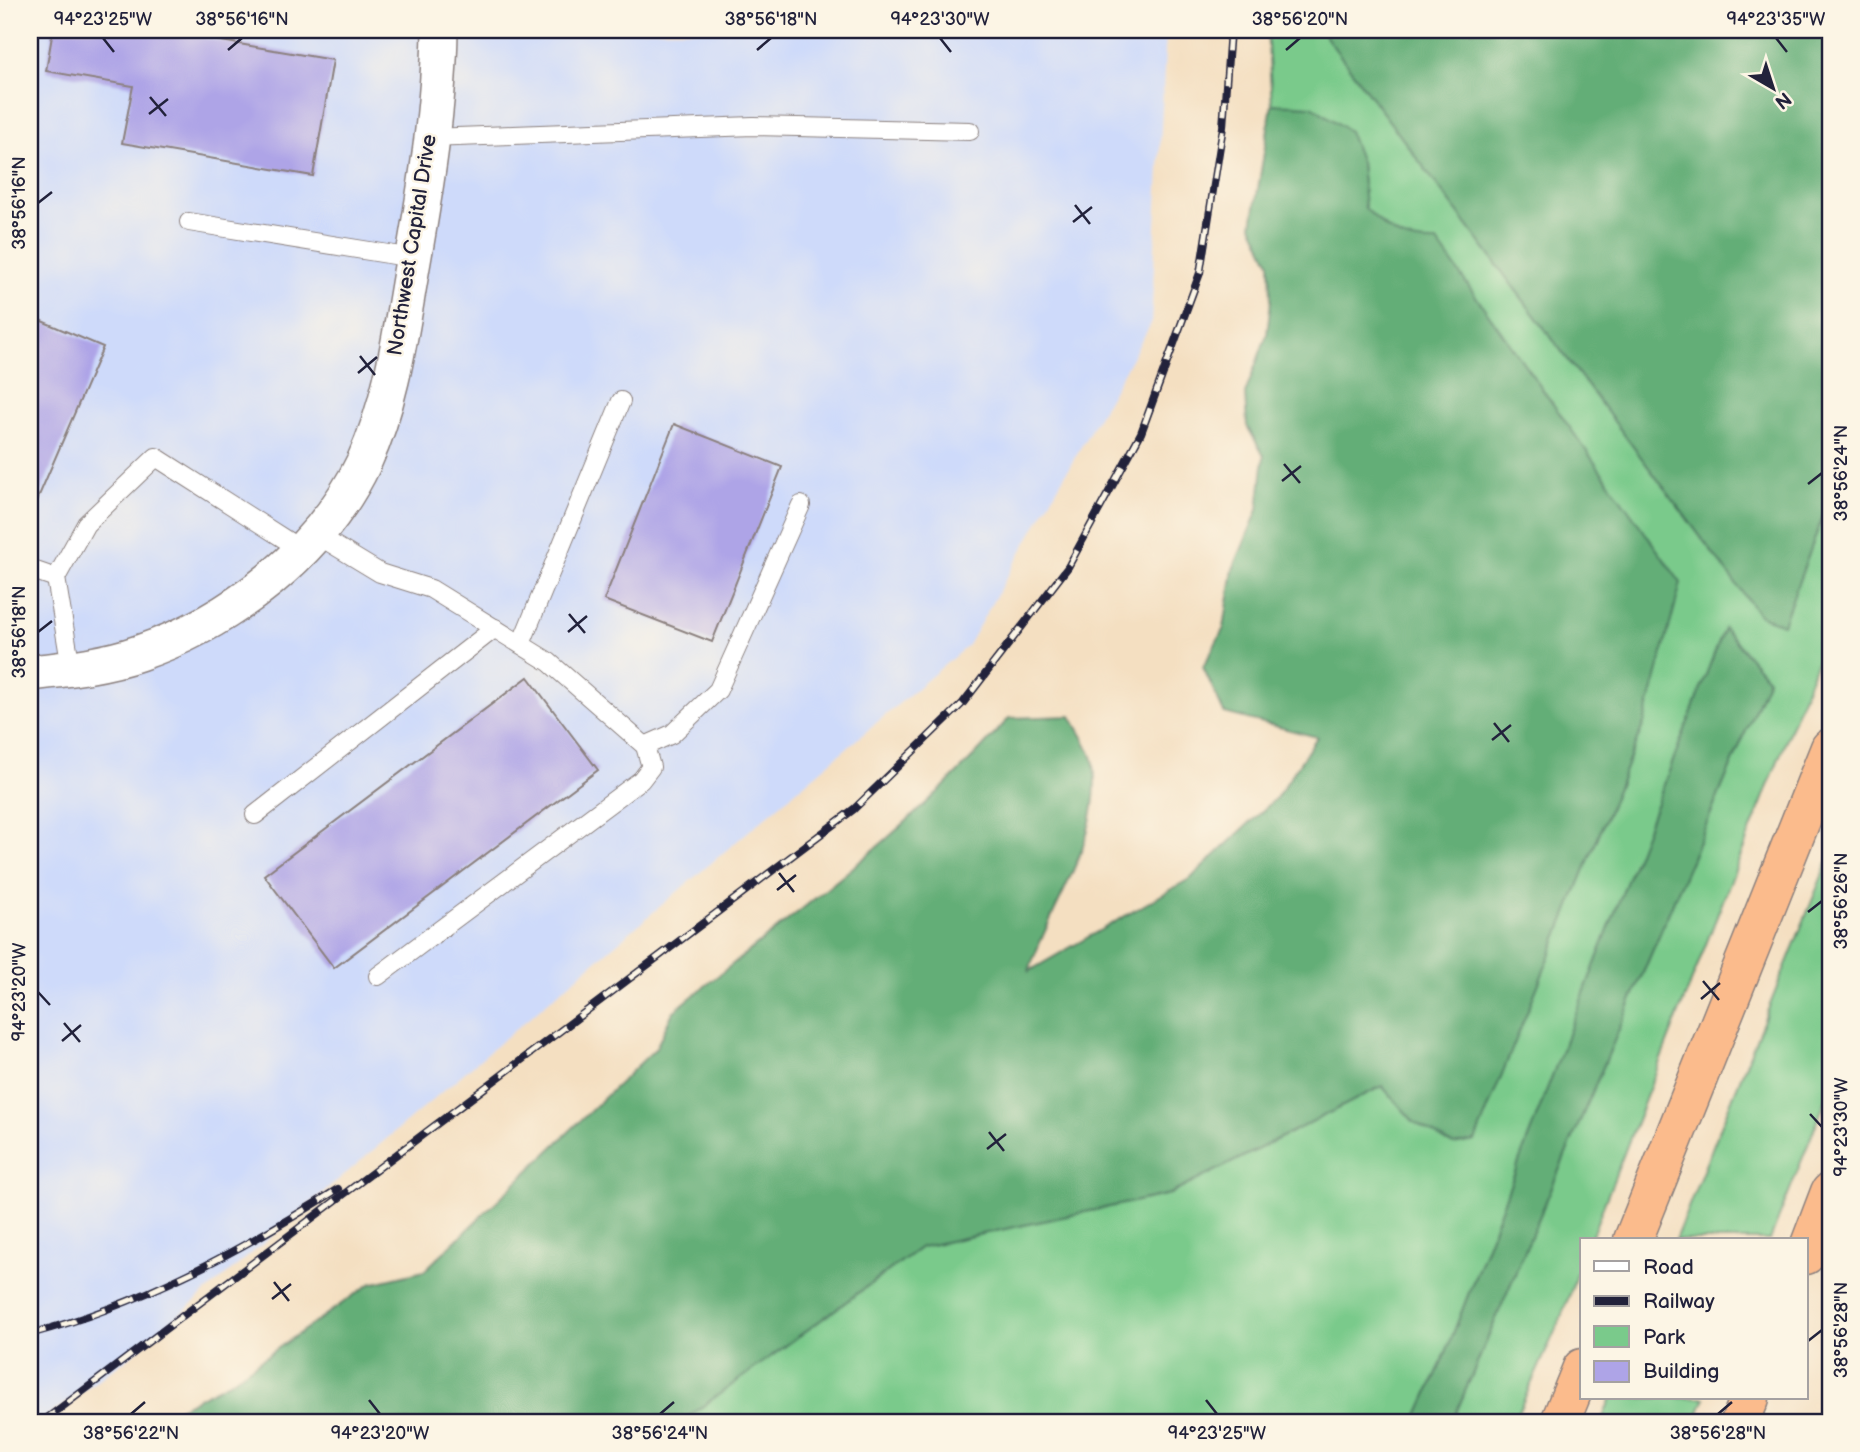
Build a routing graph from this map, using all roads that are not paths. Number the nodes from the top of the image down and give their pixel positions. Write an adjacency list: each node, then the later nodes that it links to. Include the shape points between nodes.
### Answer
1 (440, 30): 3 (street, Northwest Capital Drive)
2 (970, 131): 3 (lane, via 753,126)
3 (430, 138): 5 (street, Northwest Capital Drive)
4 (189, 222): 5 (lane)
5 (413, 258): 8 (street, Northwest Capital Drive, via 382,415 338,506)
6 (621, 401): 12 (lane)
7 (801, 505): 15 (lane, via 718,690 672,734)
8 (307, 541): 10 (lane, via 156,457 86,524); 11 (lane, via 430,589); 13 (street, Northwest Capital Drive, via 258,588 226,611 138,654)
9 (30, 569): 10 (lane)
10 (56, 578): 13 (lane)
11 (495, 628): 12 (lane); 17 (lane)
12 (521, 644): 15 (lane, via 549,662)
13 (71, 668): 14 (street, Northwest Capital Drive)
14 (30, 673)
15 (645, 746): 18 (lane, via 651,767 641,780)
16 (1830, 748): 20 (highway)
17 (255, 816)
18 (378, 976)
19 (1830, 1192): 21 (highway)
20 (1634, 1238)
21 (1808, 1250)
22 (1580, 1373): 24 (highway)
23 (1749, 1400): 25 (highway)
24 (1560, 1422)
25 (1740, 1422)

